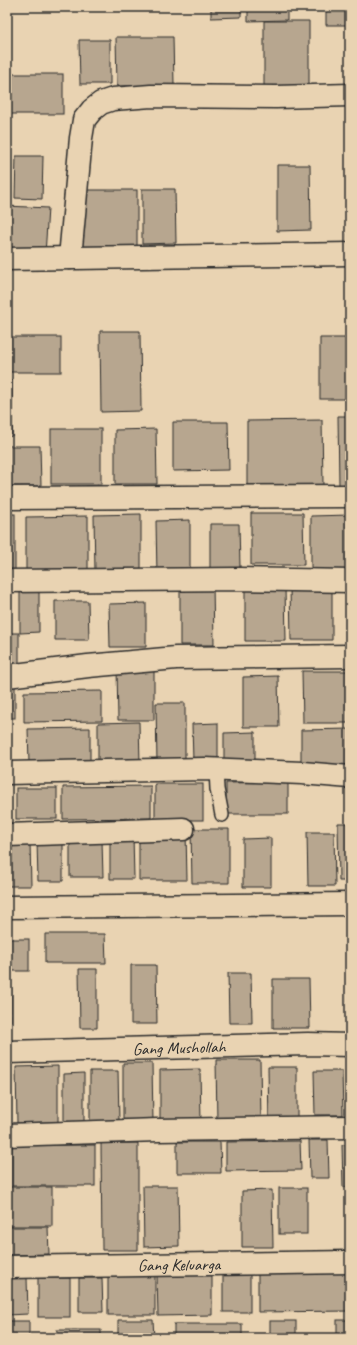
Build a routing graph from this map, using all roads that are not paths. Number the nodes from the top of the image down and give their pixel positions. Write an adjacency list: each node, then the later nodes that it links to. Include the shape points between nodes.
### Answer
1 (350, 95): 3 (street, via 151,96 113,99 101,103 84,120)
2 (350, 254): 3 (street)
3 (70, 258): 4 (street)
4 (7, 259)
5 (350, 496): 6 (street)
6 (7, 498)
7 (7, 581): 8 (street)
8 (350, 581)
9 (350, 656): 10 (street, via 176,658)
10 (7, 676)
11 (216, 770): 12 (street); 13 (street); 14 (lane)
12 (7, 773)
13 (350, 777)
14 (222, 815)
15 (183, 829): 16 (street)
16 (7, 835)
17 (350, 904): 18 (street)
18 (7, 907)
19 (350, 1045): 20 (street, Gang Mushollah)
20 (7, 1052)
21 (350, 1128): 22 (street)
22 (7, 1135)
23 (350, 1262): 24 (street, Gang Keluarga)
24 (7, 1267)

